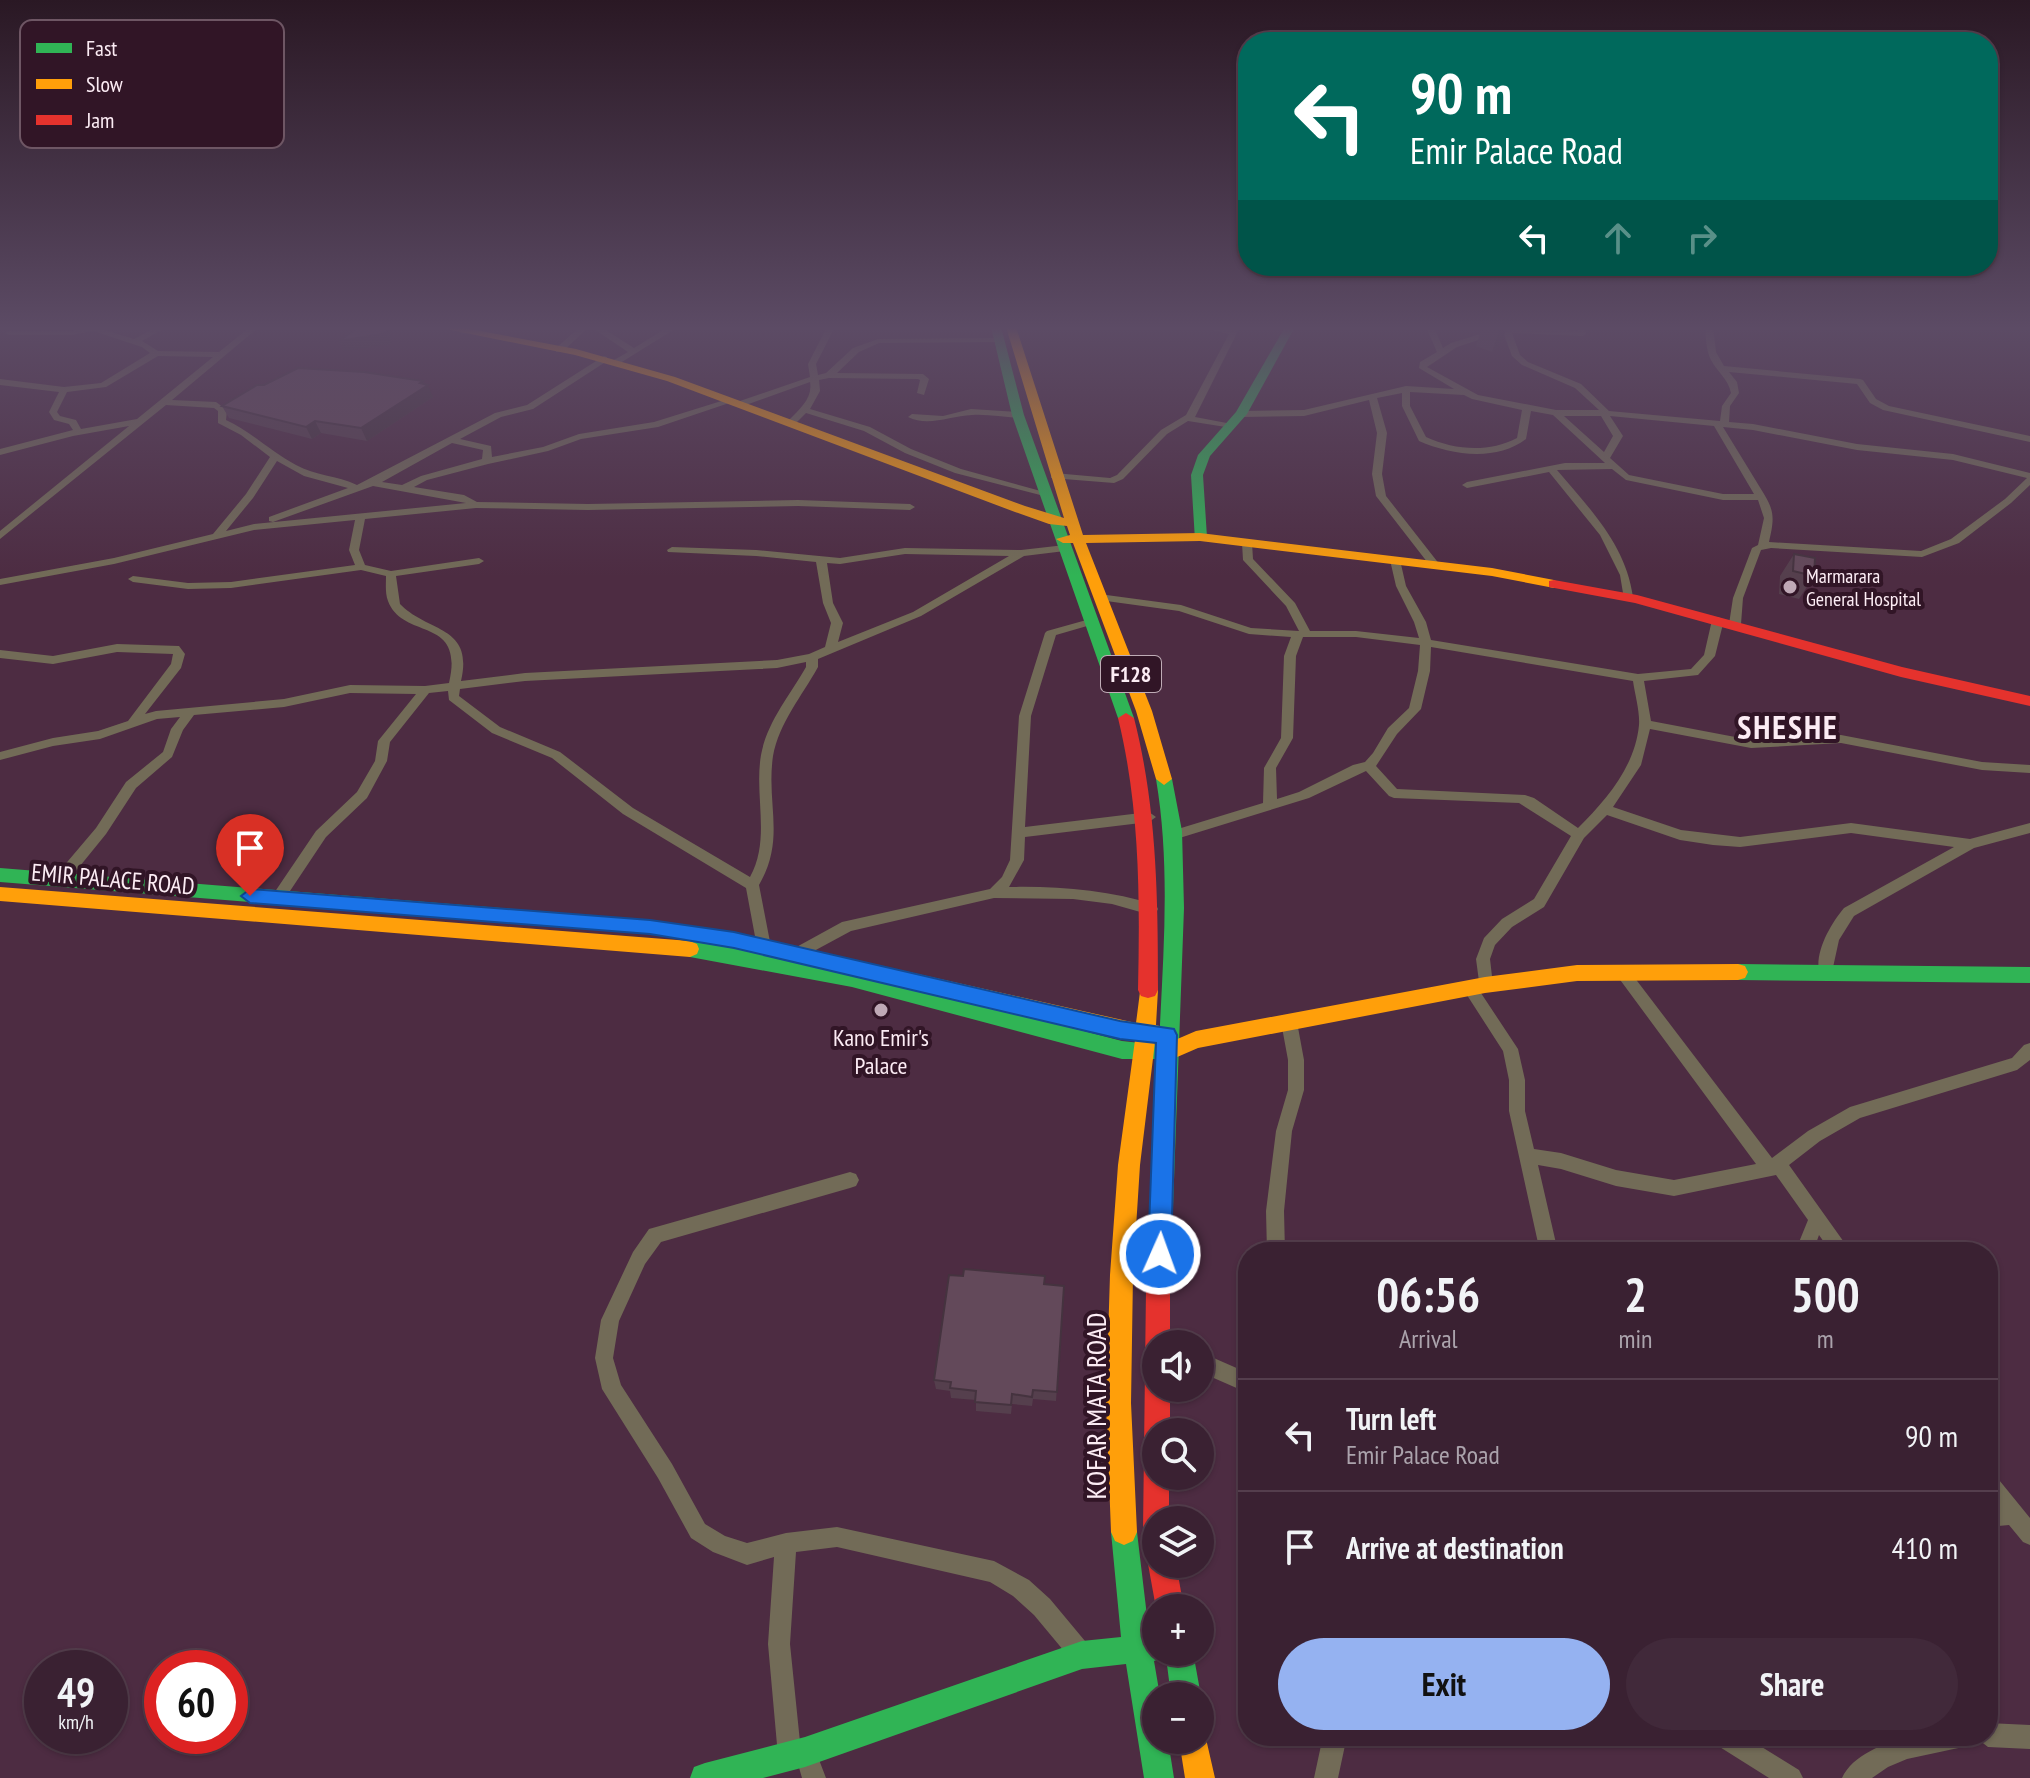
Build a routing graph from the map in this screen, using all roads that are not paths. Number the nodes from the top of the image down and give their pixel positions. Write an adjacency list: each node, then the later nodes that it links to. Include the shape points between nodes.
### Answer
1 (54, 410): 29 (street)
2 (154, 410): 27 (street)
3 (223, 410): 33 (street, via 220,420 254,437)
4 (516, 410): 31 (street)
5 (707, 410): 34 (street)
6 (771, 410): 23 (main road)
7 (802, 410): 23 (street)
8 (1018, 410): 22 (main road, F128)
9 (1028, 410): 37 (main road, F128)
10 (1194, 410): 25 (street)
11 (1241, 410): 26 (main road)
12 (1316, 410): 26 (street)
13 (1376, 410): 60 (street, via 1382,433 1377,474 1381,496)
14 (1408, 410): 15 (street, via 1422,439 1484,451 1521,439)
15 (1527, 410)
16 (1538, 410): 20 (street)
17 (1603, 410): 21 (street)
18 (1725, 410): 28 (street)
19 (1895, 410): 30 (street)
20 (1556, 413): 21 (street); 35 (street)
21 (1605, 413): 28 (street); 35 (street, via 1618,436)
22 (1018, 415): 24 (street); 43 (main road, F128)
23 (798, 416): 43 (street, via 867,429 958,471); 49 (main road)
24 (912, 417)
25 (1190, 417): 26 (street); 37 (street, via 1164,432 1111,481)
26 (1235, 420): 52 (main road, via 1204,455 1197,475)
27 (141, 421): 29 (street); 51 (street)
28 (1721, 424): 38 (street, via 1953,457); 44 (street)
29 (78, 432): 32 (street)
30 (2030, 439)
31 (454, 441): 34 (street, via 488,448); 39 (street)
32 (0, 452)
33 (274, 458): 42 (street, via 305,474); 50 (street)
34 (487, 461): 41 (street)
35 (1609, 461): 36 (street); 44 (street, via 1636,481 1723,497)
36 (1552, 470): 40 (street); 66 (street, via 1605,534 1625,575)
37 (1054, 476): 49 (main road, F128)
38 (2030, 478): 54 (street, via 1955,541 1922,554)
39 (372, 483): 41 (street); 42 (street)
40 (1467, 485)
41 (404, 488): 45 (street, via 464,498)
42 (356, 489): 48 (street)
43 (1045, 495): 49 (main road, F128)
44 (1763, 497): 54 (street, via 1769,518)
45 (476, 505): 46 (street); 47 (street)
46 (910, 507)
47 (361, 516): 48 (street); 61 (street, via 354,550)
48 (254, 527): 50 (street)
49 (1066, 533): 52 (main road); 56 (street); 65 (main road, F128); 67 (main road, F128)
50 (218, 534): 64 (street, via 114,561)
51 (0, 536)
52 (1200, 537): 53 (main road)
53 (1247, 543): 58 (main road); 69 (street, via 1248,560 1291,605)
54 (1763, 545): 68 (street, via 1757,548)
55 (672, 550): 57 (street)
56 (1021, 553): 57 (street, via 905,551 853,560); 71 (street, via 917,614)
57 (821, 559): 71 (street, via 837,623)
58 (1395, 560): 60 (main road); 70 (street)
59 (479, 561): 62 (street)
60 (1435, 565): 66 (main road)
61 (361, 567): 62 (street); 63 (street, via 231,585)
62 (391, 574): 75 (street, via 396,606 451,641 458,659)
63 (133, 579)
64 (0, 582)
65 (1099, 597): 69 (street, via 1181,608 1249,631); 89 (main road, F128, via 1156,750)
66 (1628, 597): 68 (main road)
67 (1090, 622): 86 (main road, F128, via 1137,752); 88 (street, via 1051,633 1025,716)
68 (1727, 622): 74 (street, via 1694,672); 77 (main road, via 1901,672)
69 (1302, 635): 70 (street, via 1356,634); 84 (street, via 1290,656 1287,738 1270,768)
70 (1426, 642): 74 (street); 82 (street, via 1415,709 1392,731)
71 (831, 647): 73 (street)
72 (0, 654): 79 (street, via 53,660 117,648 175,649 177,665)
73 (812, 657): 75 (street, via 777,664); 94 (street, via 812,667 776,726 767,756 769,849)
74 (1638, 678): 80 (street)
75 (457, 685): 76 (street); 94 (street, via 453,697 496,730 556,755 628,811)
76 (425, 690): 78 (street, via 350,689 284,703); 97 (street, via 384,741 381,761 362,795 321,834)
77 (2030, 701)
78 (189, 713): 79 (street); 93 (street, via 168,754 131,785)
79 (133, 723): 81 (street)
80 (1645, 724): 83 (street, via 1751,744 1841,739 1982,766); 85 (street, via 1635,765)
81 (0, 756)
82 (1369, 766): 84 (street); 90 (street, via 1394,793 1520,798)
83 (2030, 769)
84 (1270, 804): 89 (street)
85 (1605, 809): 90 (street); 91 (street, via 1680,835 1713,840 1740,842 1851,828)
86 (1149, 817): 88 (street); 98 (main road, F128)
87 (2030, 828): 91 (street)
88 (1018, 833): 95 (street, via 1017,860)
89 (1173, 835): 107 (main road, F128)
90 (1579, 835): 104 (street, via 1539,903 1489,942)
91 (1970, 844): 101 (street, via 1849,912 1829,943)
92 (0, 875): 93 (main road, EMIR PALACE ROAD)
93 (62, 878): 97 (main road, EMIR PALACE ROAD)
94 (752, 885): 99 (street)
95 (994, 893): 98 (street, via 1068,891); 100 (street, via 847,926)
96 (0, 894): 100 (main road, EMIR PALACE ROAD, via 662,945)
97 (277, 899): 99 (main road, EMIR PALACE ROAD, via 650,927)
98 (1151, 909): 106 (main road, F128)
99 (764, 947): 100 (main road, EMIR PALACE ROAD)
100 (792, 960): 106 (main road, EMIR PALACE ROAD); 109 (main road, EMIR PALACE ROAD)
101 (1825, 972): 102 (main road); 103 (main road)
102 (1623, 973): 104 (main road, via 1577,973); 111 (street)
103 (2030, 975)
104 (1477, 986): 105 (main road); 110 (street, via 1510,1049)
105 (1289, 1022): 107 (main road); 114 (street, via 1296,1090 1284,1131)
106 (1145, 1032): 107 (main road, EMIR PALACE ROAD); 109 (main road, KOFAR MATA ROAD / F128)
107 (1167, 1044): 109 (main road, EMIR PALACE ROAD); 118 (main road, F128)
108 (2030, 1050): 111 (street, via 2017,1063 1856,1112)
109 (1143, 1052): 129 (main road, KOFAR MATA ROAD / F128, via 1125,1210 1121,1329 1125,1543)
110 (1529, 1156): 111 (street, via 1674,1188); 115 (street)
111 (1774, 1167): 113 (street)
112 (850, 1180): 127 (street, via 655,1235 610,1320 604,1358 612,1389 698,1531 747,1554)
113 (1817, 1219): 116 (street); 117 (street)
114 (1276, 1242)
115 (1547, 1242)
116 (1808, 1242)
117 (1834, 1242)
118 (1159, 1330)
119 (1214, 1368): 120 (street)
120 (1238, 1379)
121 (1158, 1402): 123 (main road, F128)
122 (1998, 1495): 124 (street)
123 (1156, 1506)
124 (2013, 1514): 125 (street); 126 (street)
125 (1998, 1516)
126 (2030, 1535)
127 (786, 1543): 130 (street, via 837,1537 994,1572 1042,1607); 136 (street, via 779,1644)
128 (1142, 1648): 129 (main road)
129 (1136, 1649): 130 (main road); 140 (main road, KOFAR MATA ROAD / F128)
130 (1082, 1655): 136 (main road)
131 (1998, 1735): 132 (street)
132 (2030, 1737)
133 (1333, 1746): 142 (street)
134 (1739, 1746): 143 (street)
135 (1912, 1746): 144 (street, via 1874,1759)
136 (797, 1754): 138 (main road); 139 (street)
137 (1196, 1754): 141 (main road)
138 (705, 1778)
139 (814, 1778)
140 (1159, 1778)
141 (1200, 1778)
142 (1326, 1778)
143 (1791, 1778)
144 (1854, 1778)

